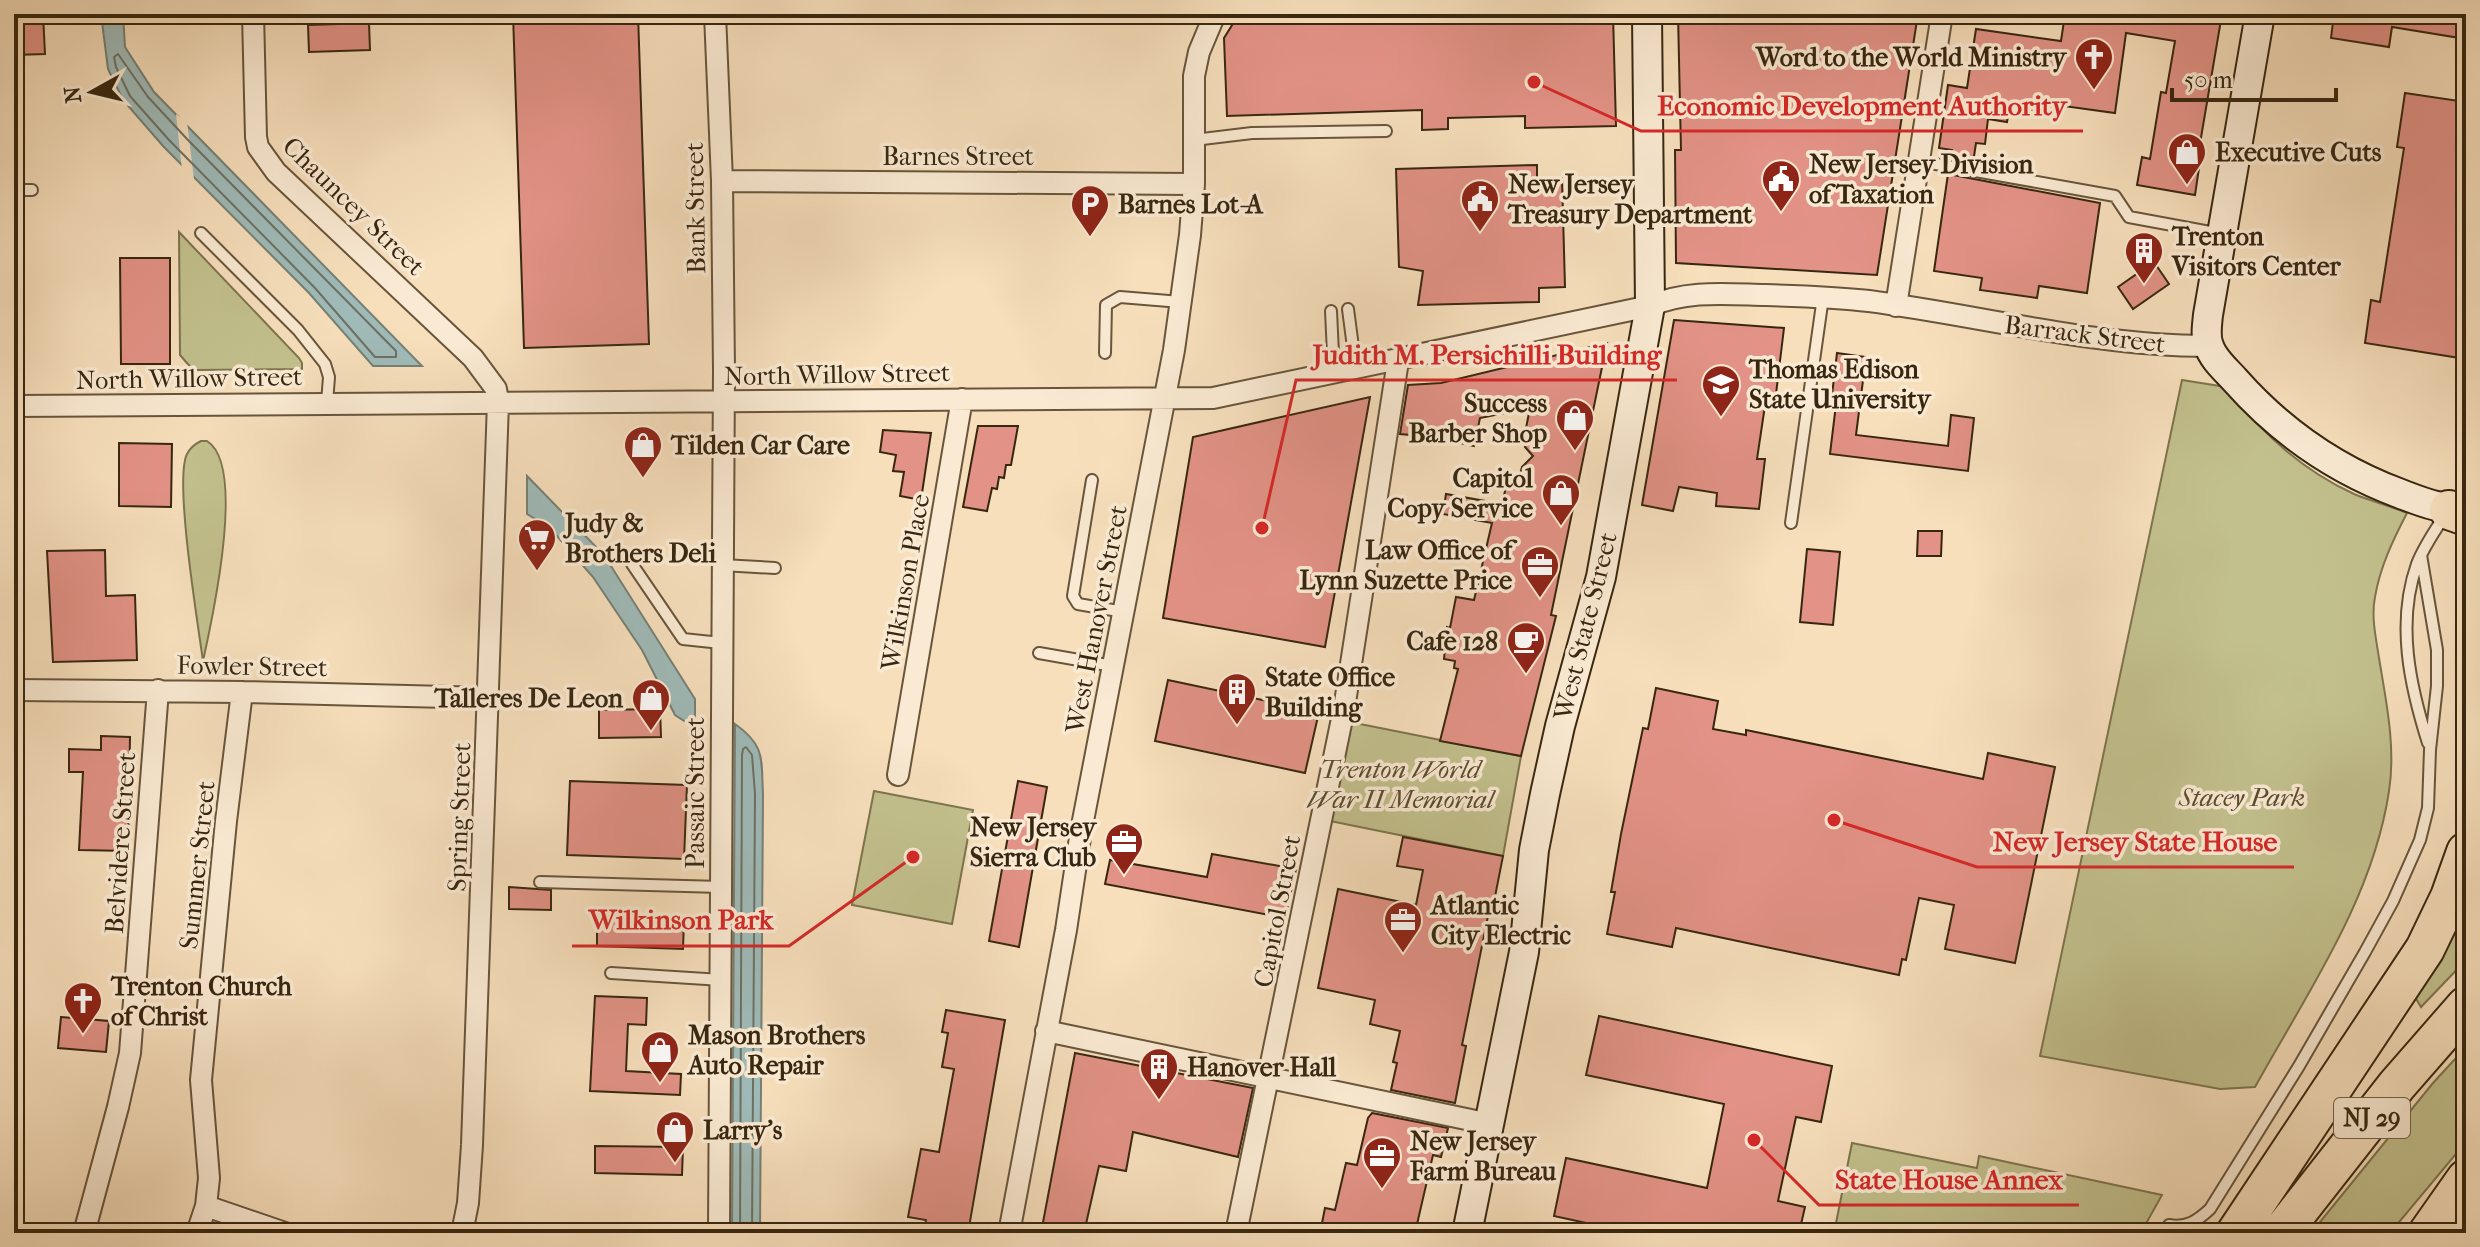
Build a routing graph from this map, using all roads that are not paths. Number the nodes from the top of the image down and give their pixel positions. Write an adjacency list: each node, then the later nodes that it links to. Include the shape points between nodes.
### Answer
1 (253, 14): 29 (street, Chauncey Street, via 258,147 276,172 473,358 496,389)
2 (715, 14): 10 (street, Bank Street)
3 (1647, 14): 18 (street, West State Street)
4 (1942, 14): 9 (street)
5 (2260, 14): 15 (street)
6 (1210, 17): 8 (street, West Hanover Street, via 1194,76)
7 (1386, 131): 8 (lane, via 1252,133)
8 (1194, 140): 11 (street, West Hanover Street)
9 (1919, 161): 15 (lane, via 2115,196 2129,217); 19 (street)
10 (722, 181): 11 (street, Barnes Street); 30 (street, Bank Street)
11 (1194, 184): 17 (street, West Hanover Street)
12 (14, 190): 13 (lane)
13 (32, 190)
14 (201, 233): 31 (lane, via 325,364)
15 (2223, 235): 22 (street, via 2208,315)
16 (1823, 297): 18 (street, Barrack Street, via 1696,294); 19 (street, Barrack Street); 35 (lane)
17 (1181, 302): 23 (lane, via 1120,297 1106,305); 28 (street, West Hanover Street)
18 (1650, 306): 24 (street, North Willow Street); 58 (street, West State Street, via 1601,577 1539,822 1524,952)
19 (1896, 306): 22 (street, Barrack Street, via 2087,337)
20 (1348, 309): 25 (lane)
21 (1331, 311): 26 (lane)
22 (2208, 346): 34 (street, via 2244,391 2305,444 2367,481)
23 (1105, 353)
24 (1398, 361): 25 (street, North Willow Street); 57 (street, Capitol Street, via 1344,709)
25 (1356, 370): 26 (street, North Willow Street)
26 (1334, 375): 28 (street, North Willow Street, via 1237,395)
27 (962, 399): 28 (street, North Willow Street); 30 (street, North Willow Street); 49 (street, Wilkinson Place)
28 (1165, 400): 40 (street, West Hanover Street)
29 (498, 402): 30 (street, North Willow Street); 31 (street, North Willow Street); 47 (street, Spring Street)
30 (724, 402): 38 (street, Passaic Street)
31 (327, 403): 32 (street, North Willow Street)
32 (14, 406)
33 (1092, 480): 40 (lane, via 1073,596 1078,604)
34 (2460, 511): 36 (lane)
35 (1791, 523)
36 (2421, 555): 48 (lane, via 2437,650); 48 (lane, via 2411,588 2406,644)
37 (632, 564): 41 (lane, via 683,639)
38 (722, 565): 39 (lane); 41 (street, Passaic Street)
39 (775, 568)
40 (1124, 612): 43 (street, West Hanover Street)
41 (721, 643): 52 (street, Passaic Street)
42 (1039, 653): 43 (lane)
43 (1113, 666): 56 (street, West Hanover Street)
44 (14, 690): 45 (street, Fowler Street)
45 (158, 690): 46 (street, Fowler Street); 64 (street, Belvidere Street, via 130,1053)
46 (242, 692): 47 (street, Fowler Street); 61 (street, Summer Street, via 201,1080 209,1178)
47 (489, 698): 67 (street, Spring Street, via 472,1145)
48 (2430, 750): 62 (lane, via 2428,808 2393,901 2299,1066)
49 (898, 775)
50 (2466, 852): 73 (highway, via 2425,949)
51 (540, 882): 52 (lane)
52 (721, 887): 54 (street, Passaic Street)
53 (611, 973): 54 (lane)
54 (722, 980): 68 (street, Passaic Street)
55 (2466, 1006): 74 (highway, NJ 29)
56 (1046, 1031): 57 (street); 69 (street, West Hanover Street)
57 (1270, 1077): 58 (street); 70 (street, Capitol Street)
58 (1490, 1124): 71 (street, West State Street)
59 (2466, 1179): 75 (highway)
60 (2466, 1196): 75 (highway)
61 (206, 1206): 65 (street, Summer Street); 66 (street)
62 (2199, 1219): 63 (lane, via 2180,1227); 72 (lane)
63 (2169, 1225)
64 (84, 1233)
65 (197, 1233)
66 (285, 1233)
67 (462, 1233)
68 (719, 1233)
69 (1009, 1233)
70 (1236, 1233)
71 (1467, 1233)
72 (2190, 1233)
73 (2236, 1233)
74 (2281, 1233)
75 (2431, 1233)

